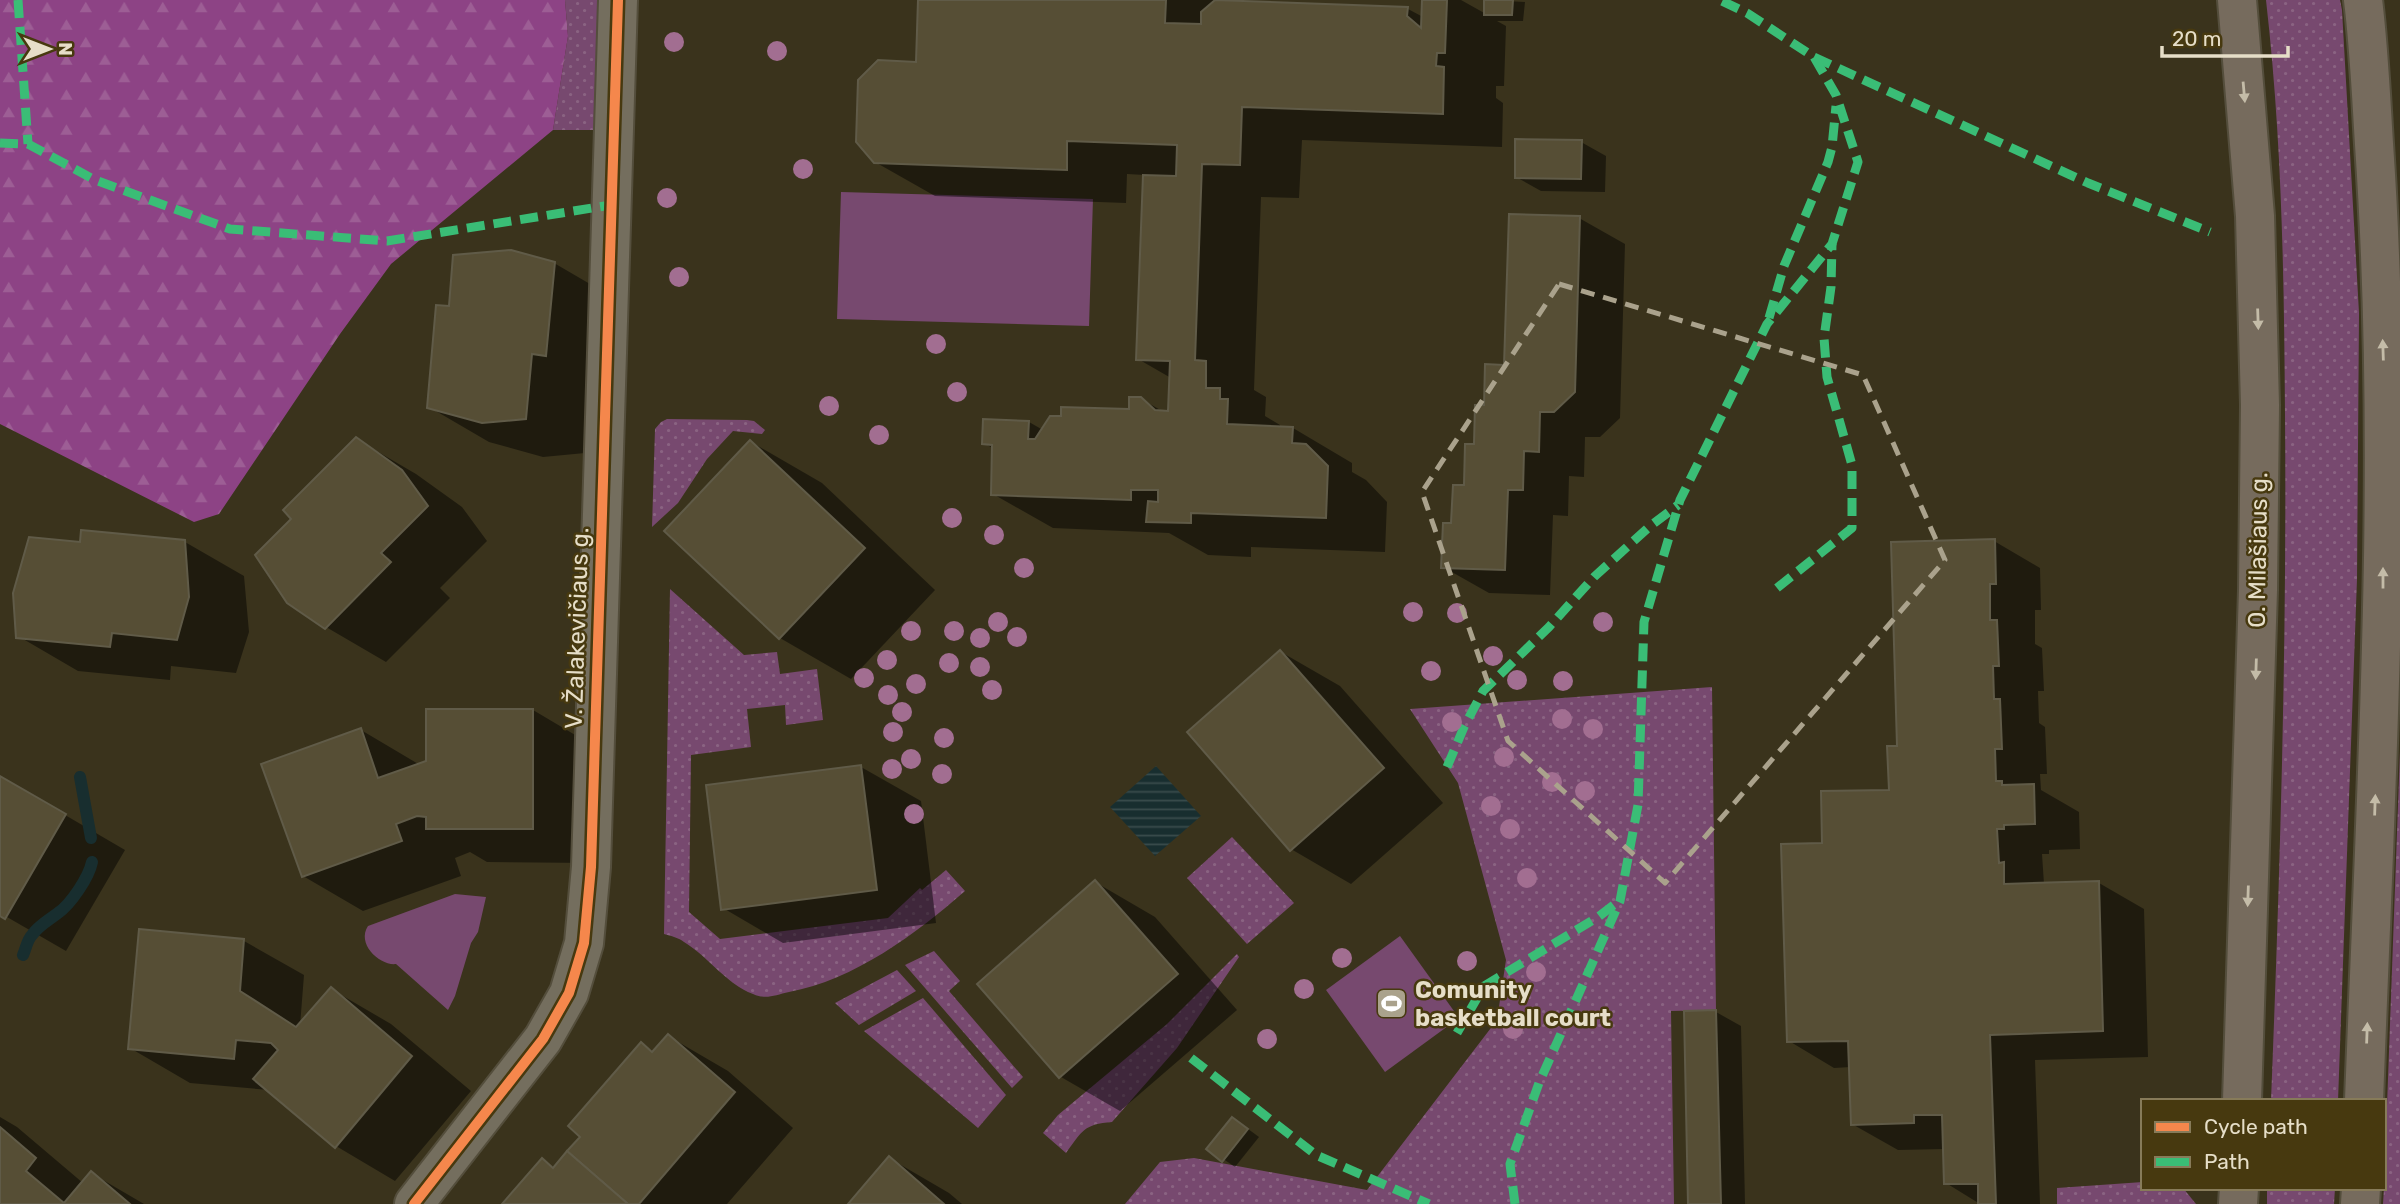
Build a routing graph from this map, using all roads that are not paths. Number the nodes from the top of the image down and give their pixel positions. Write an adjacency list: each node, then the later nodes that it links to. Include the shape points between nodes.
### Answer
1 (618, 0): 6 (street, V. Žalakevičiaus g., via 591,867 584,943 569,993 543,1039)
2 (2237, 0): 4 (main road, O. Milašiaus g., one-way to 4, via 2255,216 2260,405)
3 (2363, 0): 5 (main road, one-way to 3, via 2383,593 2384,381 2380,230)
4 (2242, 1099)
5 (2364, 1099)
6 (414, 1204)

